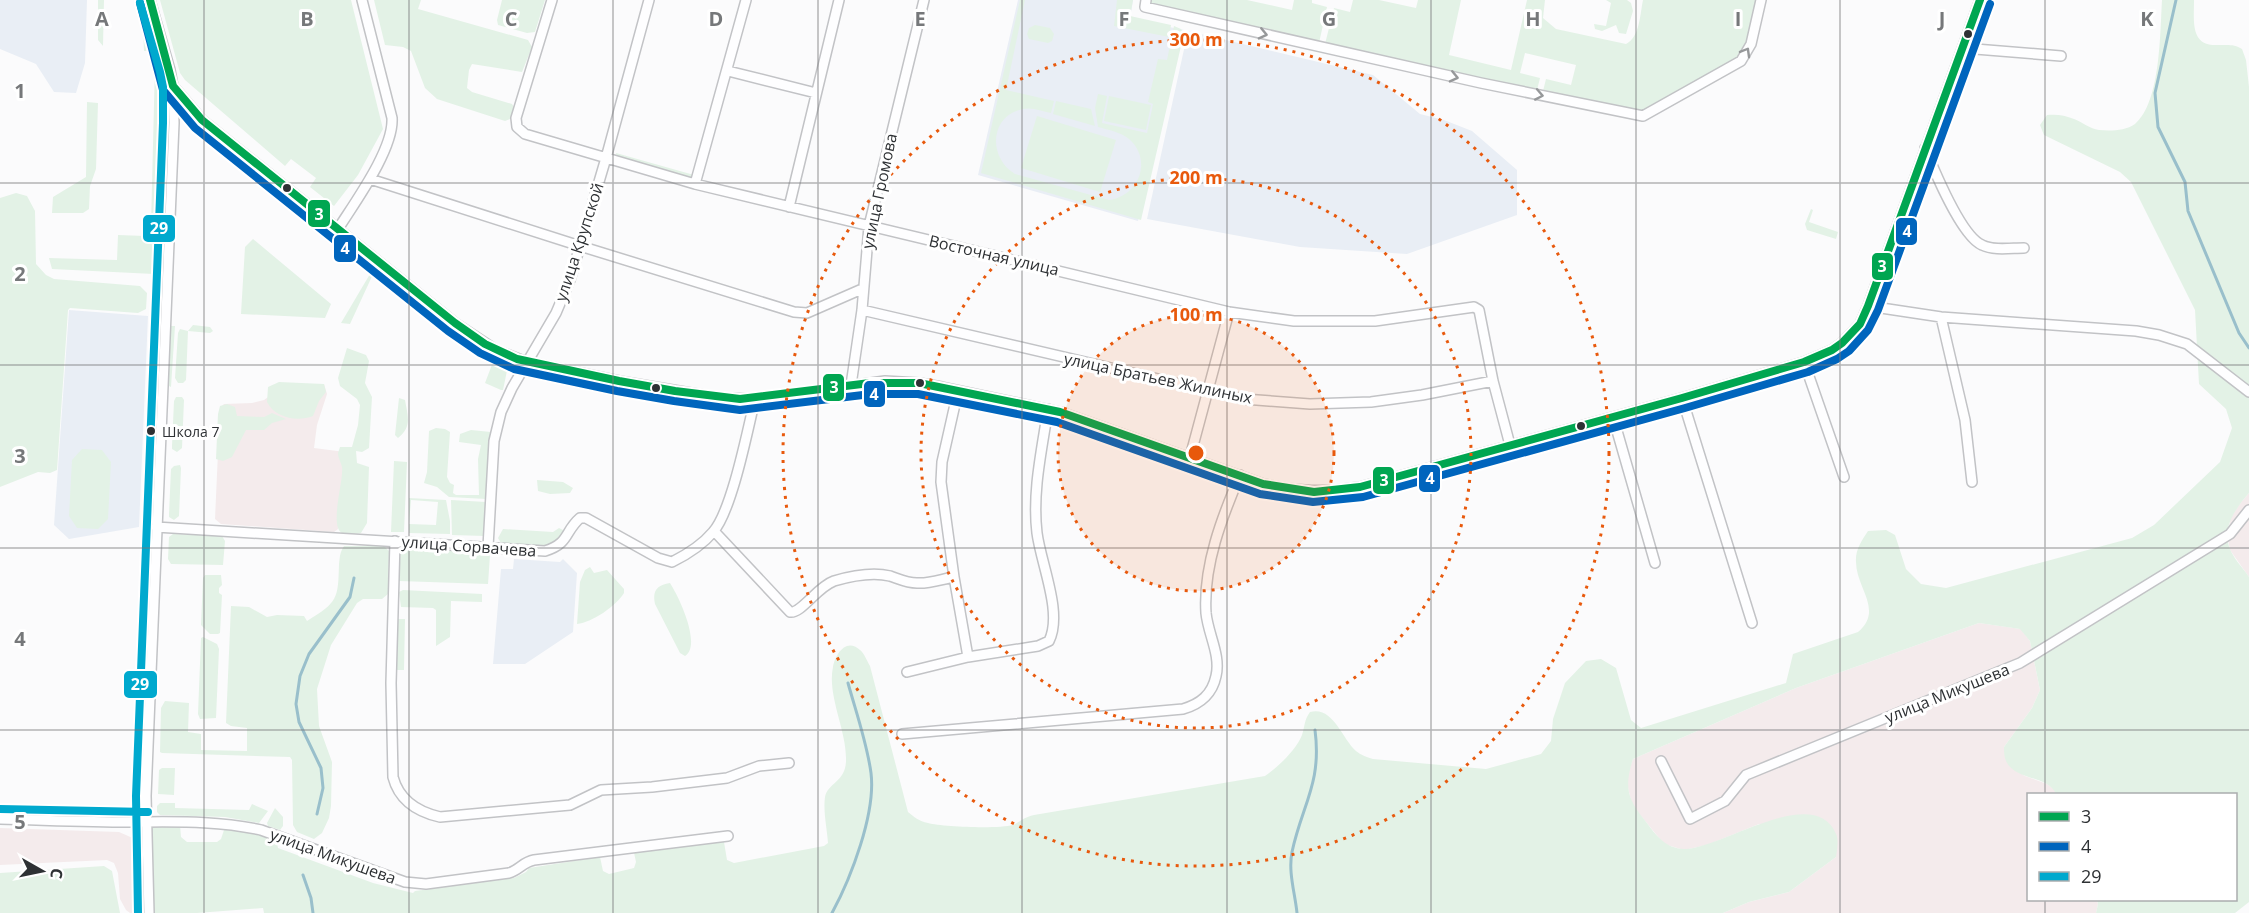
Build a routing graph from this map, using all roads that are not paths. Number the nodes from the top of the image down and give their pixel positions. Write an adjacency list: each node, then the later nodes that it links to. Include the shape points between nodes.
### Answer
1 (150, 0): 14 (street)
2 (362, 0): 18 (street, via 393,127)
3 (552, 0): 17 (street, Восточная улица, via 516,118 517,128 525,135)
4 (649, 0): 17 (street, улица Крупской)
5 (746, 0): 13 (street)
6 (839, 0): 15 (street)
7 (924, 0): 21 (street, улица Громова)
8 (1146, 0): 9 (street, one-way to 9, via 1145,7 1643,116 1741,61 1751,44)
9 (1761, 0)
10 (1980, 0): 11 (street)
11 (1962, 48): 12 (street); 16 (street)
12 (2061, 56)
13 (728, 71): 15 (street); 19 (street)
14 (174, 86): 22 (street, via 202,120); 47 (street)
15 (816, 93): 20 (street)
16 (1925, 148): 24 (street, via 1972,239 1990,248); 26 (street)
17 (606, 158): 19 (street, Восточная улица); 23 (street, улица Крупской)
18 (370, 178): 22 (street); 23 (street)
19 (695, 184): 20 (street, Восточная улица)
20 (789, 207): 21 (street, Восточная улица)
21 (869, 226): 25 (street, улица Громова); 28 (street, Восточная улица)
22 (338, 229): 30 (street, via 467,332 496,350)
23 (580, 246): 25 (street, via 794,312 807,313); 30 (street, улица Крупской, via 556,313)
24 (2024, 248)
25 (862, 289): 27 (street, улица Громова)
26 (1868, 306): 29 (street); 31 (street, via 1860,324 1842,343)
27 (862, 310): 33 (street, улица Громова); 35 (street, улица Братьев Жилиных)
28 (1228, 312): 32 (street, Восточная улица, via 1336,322 1374,321 1469,306 1479,310); 35 (street)
29 (1941, 317): 36 (street, via 2159,335 2187,344); 45 (street, via 1965,420)
30 (527, 362): 38 (street, via 675,391); 50 (street, улица Крупской, via 501,412 494,441)
31 (1804, 362): 37 (street); 44 (street)
32 (1493, 381): 35 (street, улица Братьев Жилиных, via 1371,402 1320,404 1244,399); 41 (street)
33 (851, 385): 34 (street, via 902,382); 38 (street)
34 (958, 390): 39 (street); 52 (street, via 941,482)
35 (1208, 391): 42 (street)
36 (2249, 392)
37 (1682, 398): 40 (street); 53 (street)
38 (756, 399): 48 (street, улица Сорвачева, via 729,498)
39 (1048, 409): 42 (street); 54 (street, via 1039,469 1036,531 1054,614 1054,631 1049,641 1038,646)
40 (1613, 417): 41 (street); 51 (street)
41 (1510, 445): 43 (street, via 1330,492 1293,490)
42 (1190, 457): 43 (street)
43 (1240, 475): 56 (street, via 1217,532 1206,597 1206,616 1218,662 1216,676 1206,698 1198,705)
44 (1844, 477)
45 (1972, 482)
46 (2249, 510): 57 (street, улица Микушева, via 2230,534 2020,663 1746,775 1725,801 1690,819)
47 (156, 527): 49 (street, улица Сорвачева); 60 (street)
48 (714, 531): 50 (street, улица Сорвачева, via 672,562 586,518 576,521 557,547 545,551); 52 (street, via 795,613 825,584 838,580 881,575 921,583)
49 (395, 541): 50 (street, улица Сорвачева); 58 (street, via 393,777 400,795 420,810 440,817 570,805 601,790 727,778 759,766)
50 (488, 547)
51 (1655, 563)
52 (954, 577): 54 (street)
53 (1752, 623)
54 (968, 657): 55 (street)
55 (907, 672)
56 (902, 734)
57 (1661, 761)
58 (789, 763)
59 (0, 819): 60 (street, улица Микушева)
60 (148, 822): 61 (street, улица Микушева, via 199,821 244,826 395,880 426,884 509,873 527,861); 62 (street)
61 (728, 836)
62 (148, 913)

